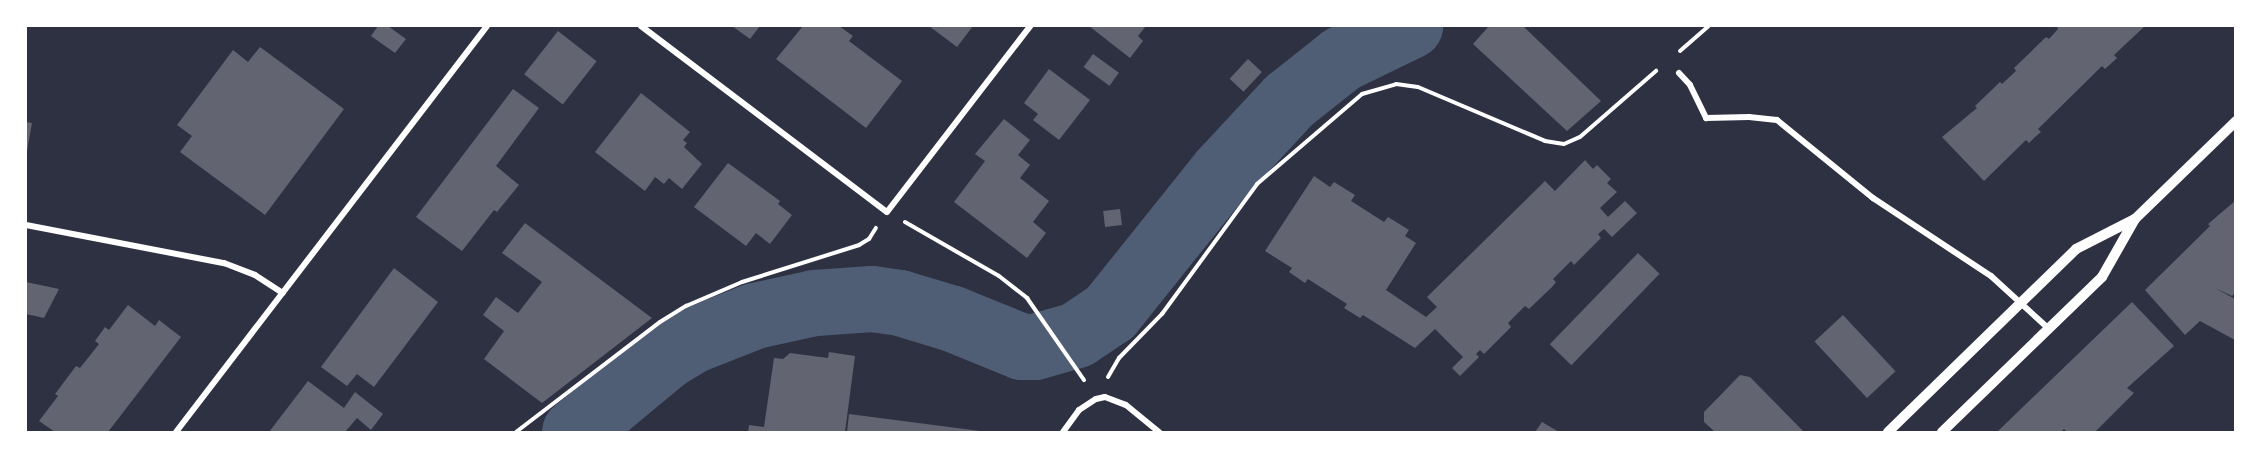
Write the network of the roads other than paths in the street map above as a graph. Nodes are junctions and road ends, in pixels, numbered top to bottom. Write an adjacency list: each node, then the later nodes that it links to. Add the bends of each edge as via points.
1 (487, 26): 8 (street)
2 (641, 26): 3 (street, via 887,212)
3 (1030, 26)
4 (1679, 73): 9 (street, via 1690,85 1706,118 1777,120 1873,198 1991,276)
5 (2235, 121): 6 (street)
6 (2135, 219): 9 (street, via 2076,249); 10 (street, via 2102,277)
7 (26, 225): 8 (street, via 224,263 255,275)
8 (283, 293): 11 (street)
9 (2020, 301): 10 (street); 14 (street)
10 (2049, 329): 15 (street)
11 (176, 432)
12 (1063, 432): 13 (street, via 1079,410 1096,399 1114,398)
13 (1159, 432)
14 (1888, 432)
15 (1942, 432)

